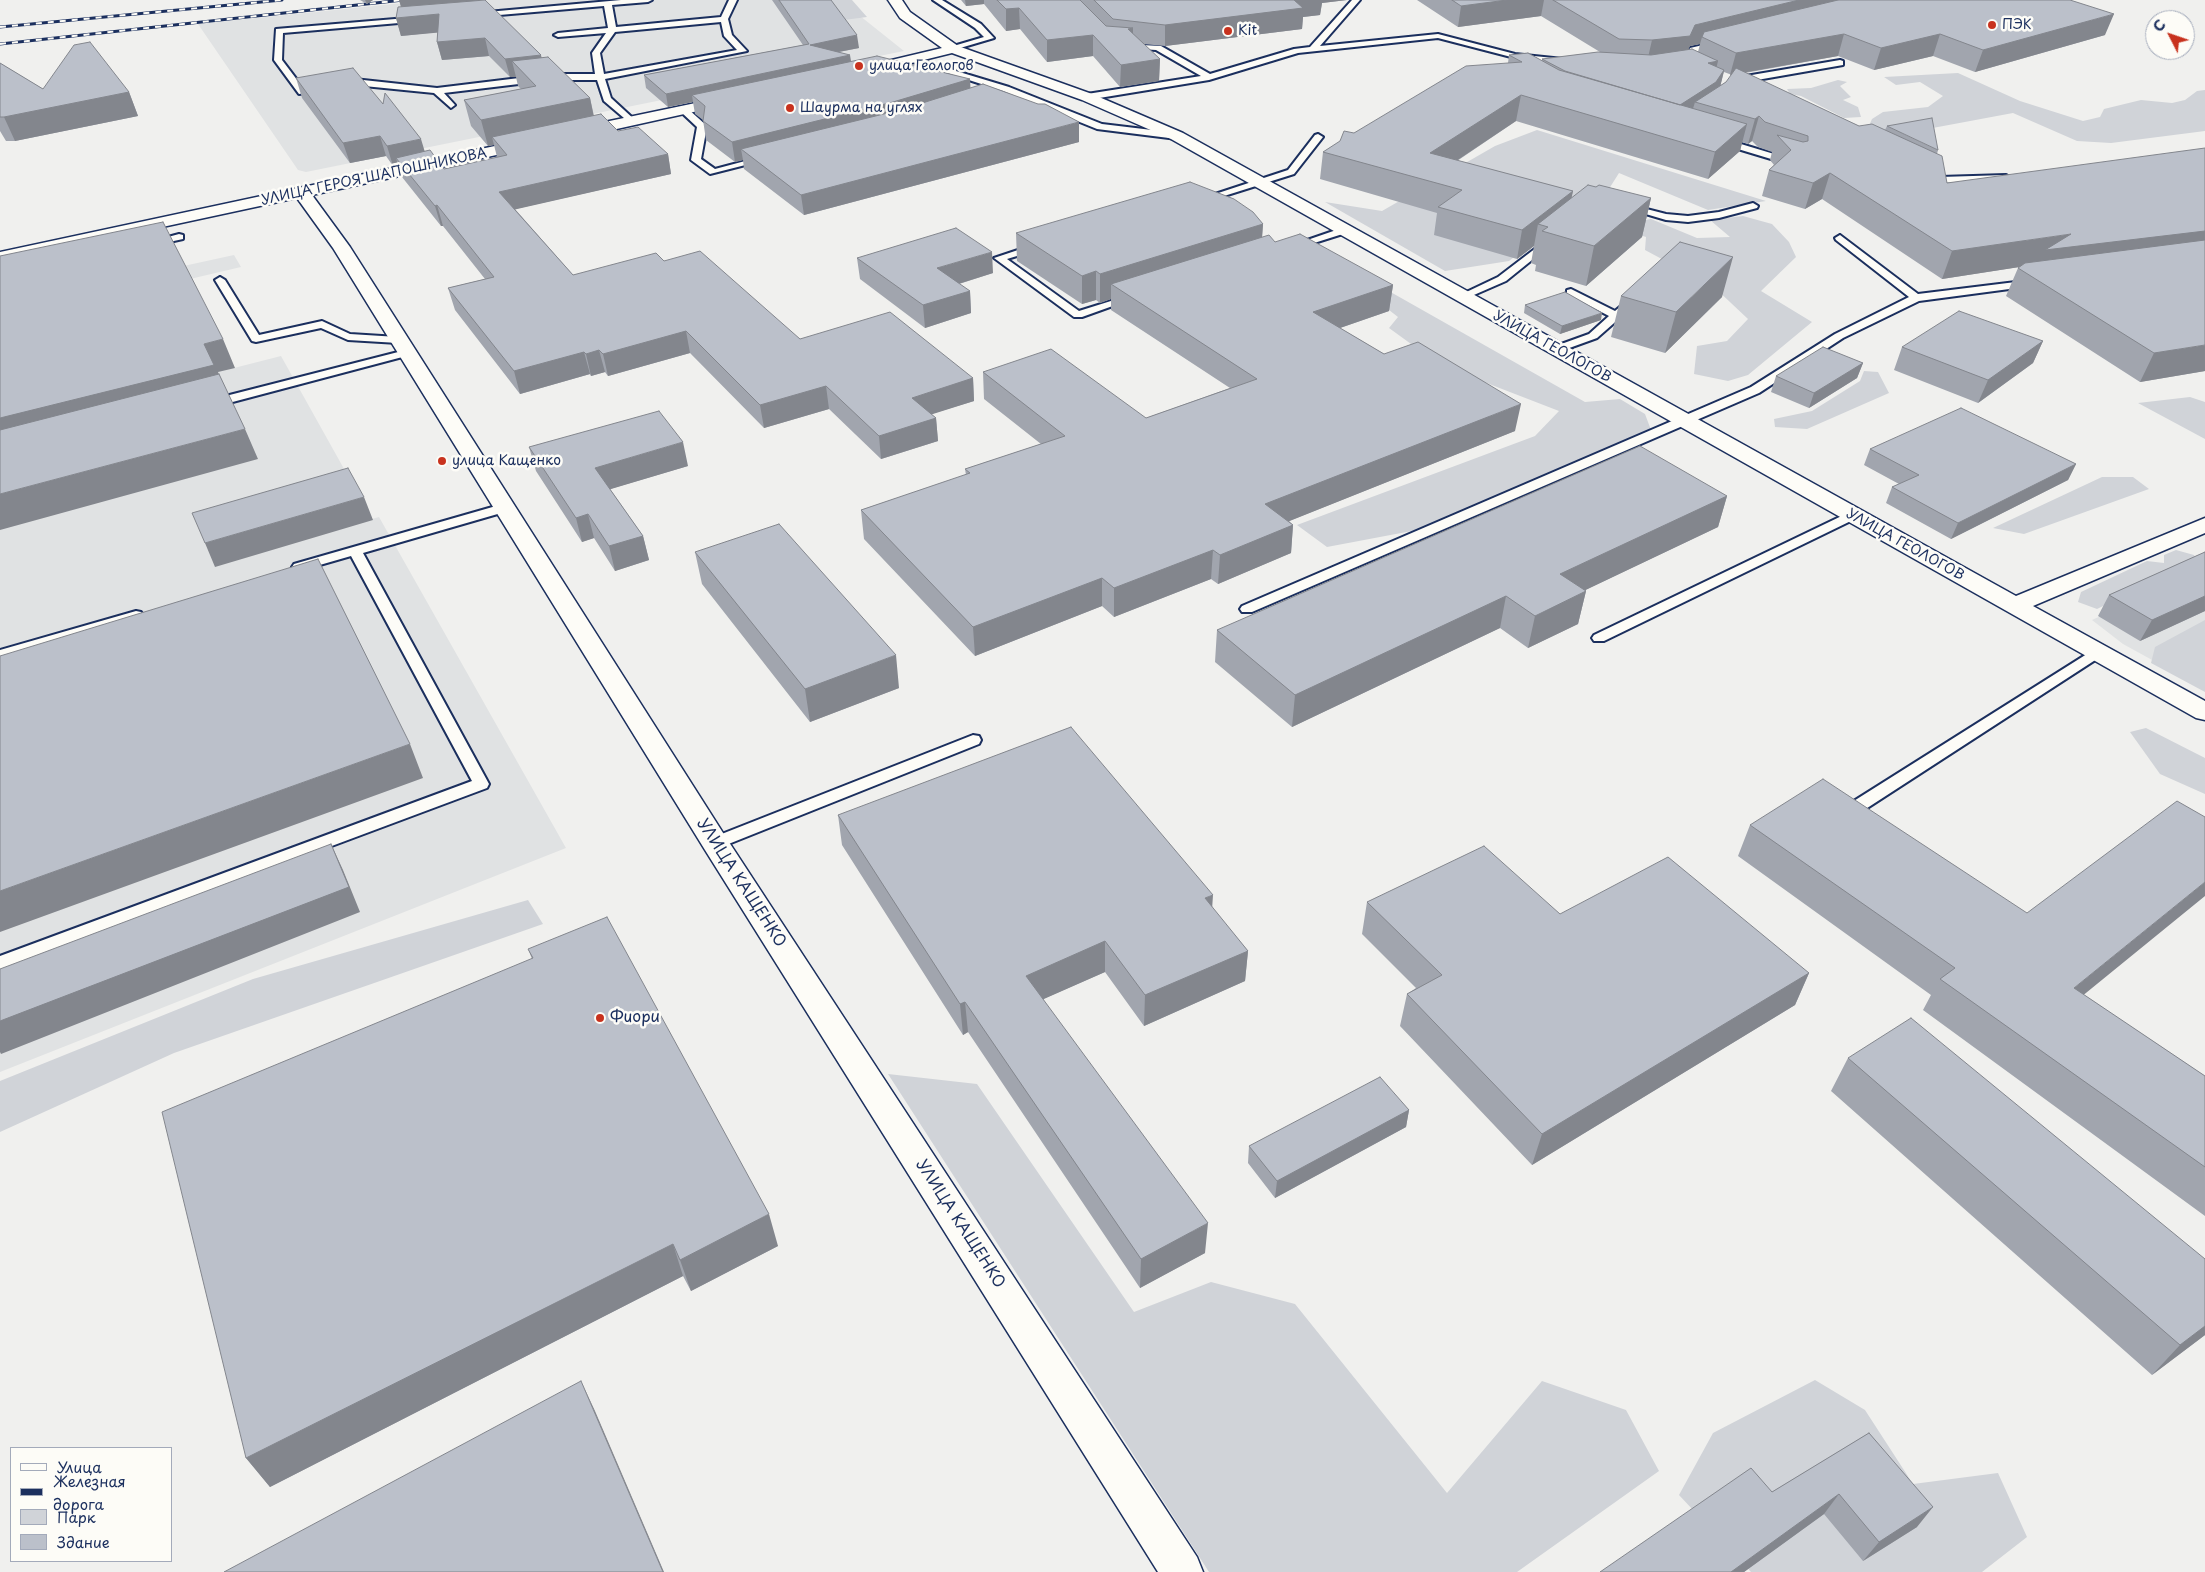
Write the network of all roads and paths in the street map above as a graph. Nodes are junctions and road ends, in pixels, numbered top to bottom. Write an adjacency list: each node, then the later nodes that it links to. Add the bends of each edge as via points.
1 (648, 0): 6 (lane)
2 (733, 0): 9 (lane)
3 (895, 0): 14 (street, УЛИЦА ГЕОЛОГОВ, via 904,15)
4 (937, 0): 14 (lane, via 978,26 990,38)
5 (1356, 0): 15 (lane)
6 (608, 4): 7 (lane); 10 (lane)
7 (468, 15)
8 (428, 18): 25 (lane, via 279,31 278,60 302,92 354,82)
9 (724, 19): 10 (lane); 21 (lane, via 728,36 743,51)
10 (612, 30): 11 (lane); 21 (lane, via 596,53)
11 (558, 35)
12 (1729, 40): 18 (lane, via 1693,50)
13 (1120, 45): 22 (lane, via 1158,48)
14 (952, 49): 16 (street); 28 (street, УЛИЦА ГЕОЛОГОВ)
15 (1312, 50): 17 (lane, via 1438,36 1514,56); 22 (lane, via 1297,51)
16 (916, 60): 20 (street); 23 (lane)
17 (1573, 63)
18 (1689, 63)
19 (1840, 63): 24 (lane, via 1726,82)
20 (852, 74)
21 (600, 77): 25 (lane, via 552,77); 31 (lane, via 606,99)
22 (1209, 77): 28 (lane)
23 (1006, 89): 26 (lane); 33 (lane, via 1100,127)
24 (1747, 90)
25 (437, 91): 29 (lane)
26 (989, 96)
27 (744, 97): 30 (street)
28 (1087, 97): 33 (street, УЛИЦА ГЕОЛОГОВ)
29 (451, 105)
30 (684, 110): 31 (street); 37 (lane, via 702,126 696,160 713,172)
31 (631, 121): 32 (street)
32 (564, 136)
33 (1177, 136): 41 (street, УЛИЦА ГЕОЛОГОВ)
34 (1318, 137): 41 (lane, via 1291,172)
35 (1714, 139): 38 (lane)
36 (546, 140): 42 (street, УЛИЦА ГЕРОЯ ШАПОШНИКОВА)
37 (778, 156)
38 (1796, 163)
39 (1922, 172): 40 (lane, via 1939,180)
40 (2011, 178)
41 (1261, 183): 43 (lane); 46 (street, УЛИЦА ГЕОЛОГОВ)
42 (302, 193): 53 (street, УЛИЦА ГЕРОЯ ШАПОШНИКОВА, via 111,238); 62 (street, УЛИЦА КАЩЕНКО, via 341,247)
43 (1187, 204)
44 (1619, 205): 45 (lane, via 1666,218 1688,219)
45 (1753, 206)
46 (1345, 230): 52 (lane); 59 (street, УЛИЦА ГЕОЛОГОВ)
47 (1555, 236): 59 (lane, via 1502,279)
48 (179, 237): 50 (lane)
49 (1840, 238): 60 (lane)
50 (144, 245)
51 (1046, 245): 58 (lane, via 999,258 1078,315)
52 (1280, 250)
53 (0, 257)
54 (220, 280): 62 (lane, via 256,339 322,324 348,337)
55 (2041, 282): 60 (lane)
56 (1643, 291): 61 (lane)
57 (1571, 292): 61 (lane)
58 (1142, 294)
59 (1463, 296): 63 (street, УЛИЦА ГЕОЛОГОВ)
60 (1916, 298): 65 (lane, via 1839,336 1767,384)
61 (1617, 316): 63 (lane, via 1593,336)
62 (402, 346): 64 (lane); 66 (street, УЛИЦА КАЩЕНКО)
63 (1557, 349): 65 (street, УЛИЦА ГЕОЛОГОВ)
64 (200, 407)
65 (1685, 421): 67 (street, УЛИЦА ГЕОЛОГОВ); 72 (lane)
66 (503, 508): 69 (lane); 80 (street, УЛИЦА КАЩЕНКО)
67 (1852, 515): 71 (street, УЛИЦА ГЕОЛОГОВ); 74 (lane)
68 (2205, 525): 71 (street)
69 (355, 551): 70 (lane); 81 (lane, via 480,784)
70 (290, 570)
71 (2014, 606): 75 (street, УЛИЦА ГЕОЛОГОВ)
72 (1248, 609)
73 (150, 611): 76 (lane)
74 (1599, 638)
75 (2098, 652): 77 (street, УЛИЦА ГЕОЛОГОВ); 79 (lane)
76 (0, 655)
77 (2205, 712)
78 (973, 740): 80 (lane)
79 (1855, 808)
80 (715, 843): 82 (street, УЛИЦА КАЩЕНКО)
81 (0, 963)
82 (1182, 1572)

